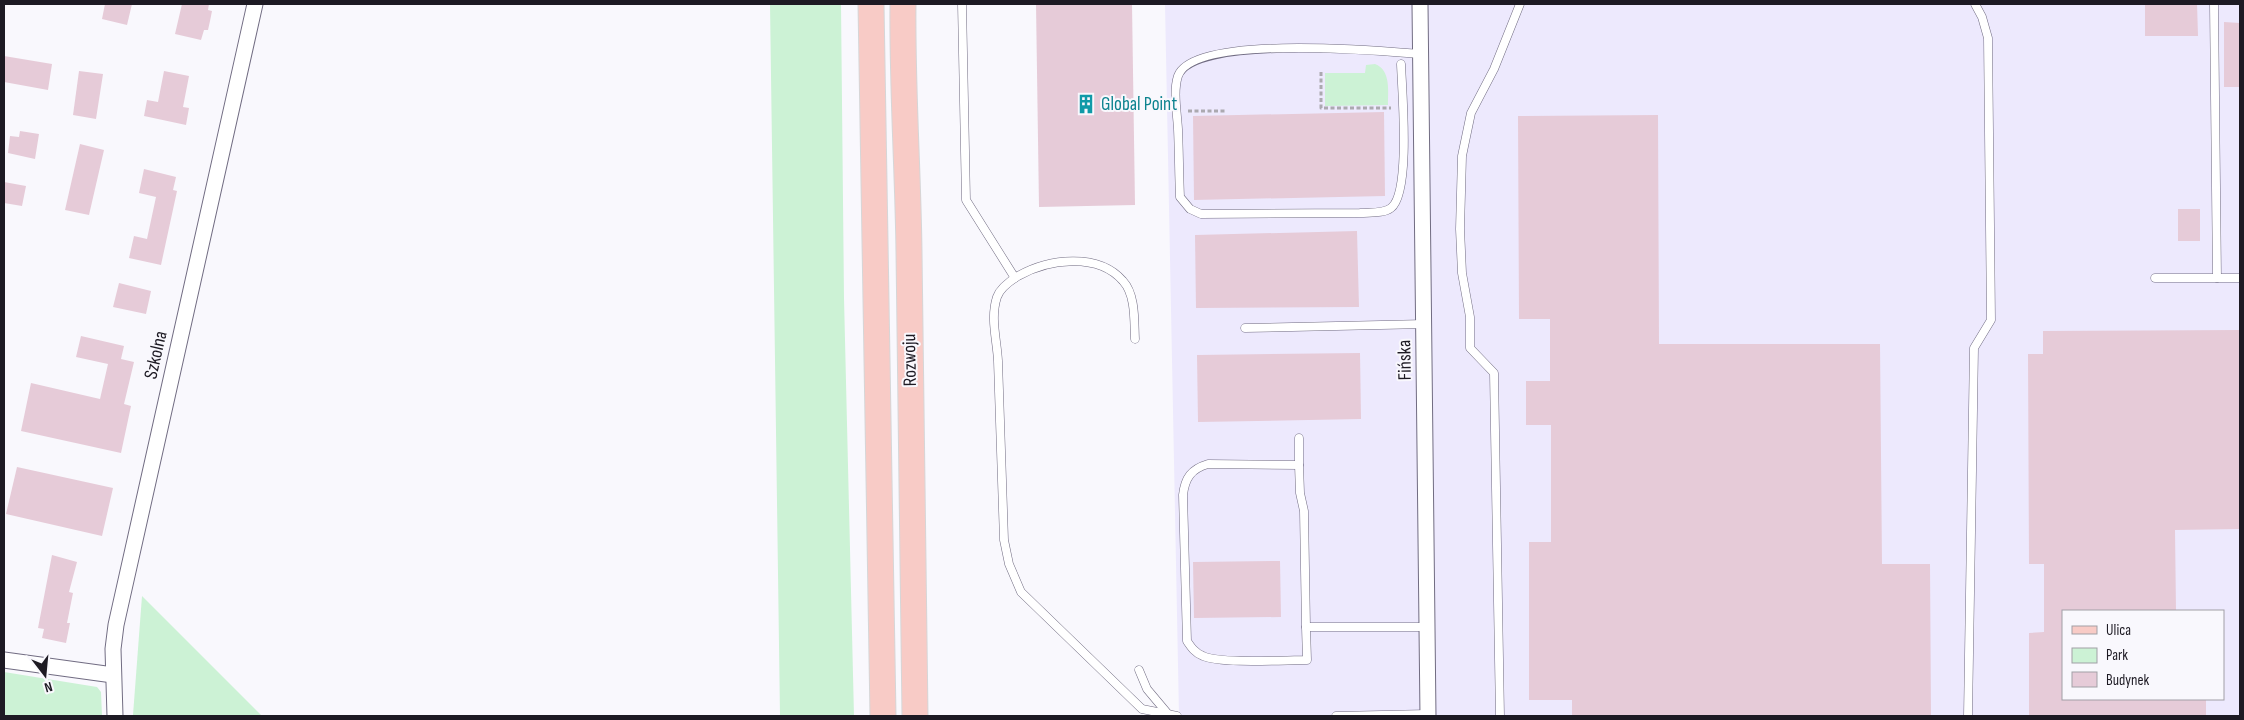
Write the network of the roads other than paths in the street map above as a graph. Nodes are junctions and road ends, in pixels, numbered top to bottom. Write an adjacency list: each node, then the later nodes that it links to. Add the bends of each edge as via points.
1 (255, 4): 24 (street, Szkolna, via 116,625)
2 (871, 4): 28 (main road, Rozwoju)
3 (903, 4): 29 (main road, Rozwoju)
4 (962, 4): 11 (lane, via 966,200)
5 (1420, 4): 9 (street, Fińska)
6 (1520, 4): 32 (lane, via 1494,69 1471,113 1462,156 1460,229 1462,273 1470,317 1470,348 1494,373)
7 (1975, 4): 33 (lane, via 1988,38 1990,320 1974,348)
8 (2214, 4): 13 (lane)
9 (1420, 54): 10 (lane, via 1259,47 1193,60 1178,76 1180,197 1190,209 1200,214 1379,212 1390,209 1399,199 1404,178); 15 (street, Fińska)
10 (1401, 64)
11 (1015, 278): 17 (lane, via 1054,262 1079,261 1110,269 1125,282 1133,304); 25 (lane, via 997,296 994,317 1004,540 1009,564 1021,592 1132,700 1142,709)
12 (2155, 278): 13 (lane)
13 (2217, 278): 14 (lane)
14 (2240, 278)
15 (1424, 324): 16 (lane); 21 (street, Fińska)
16 (1244, 328)
17 (1135, 340)
18 (1299, 438): 19 (lane)
19 (1299, 465): 20 (lane, via 1304,511); 20 (lane, via 1208,464 1198,467 1184,481 1187,641 1198,654 1213,659 1307,660)
20 (1306, 627): 21 (lane)
21 (1427, 627): 26 (street, Fińska)
22 (4, 660): 24 (street)
23 (1139, 670): 25 (lane, via 1147,689)
24 (113, 675): 27 (street, Szkolna)
25 (1168, 714): 30 (lane)
26 (1428, 715): 31 (lane)
27 (115, 716)
28 (883, 716)
29 (915, 716)
30 (1177, 716)
31 (1336, 716)
32 (1500, 716)
33 (1968, 716)

